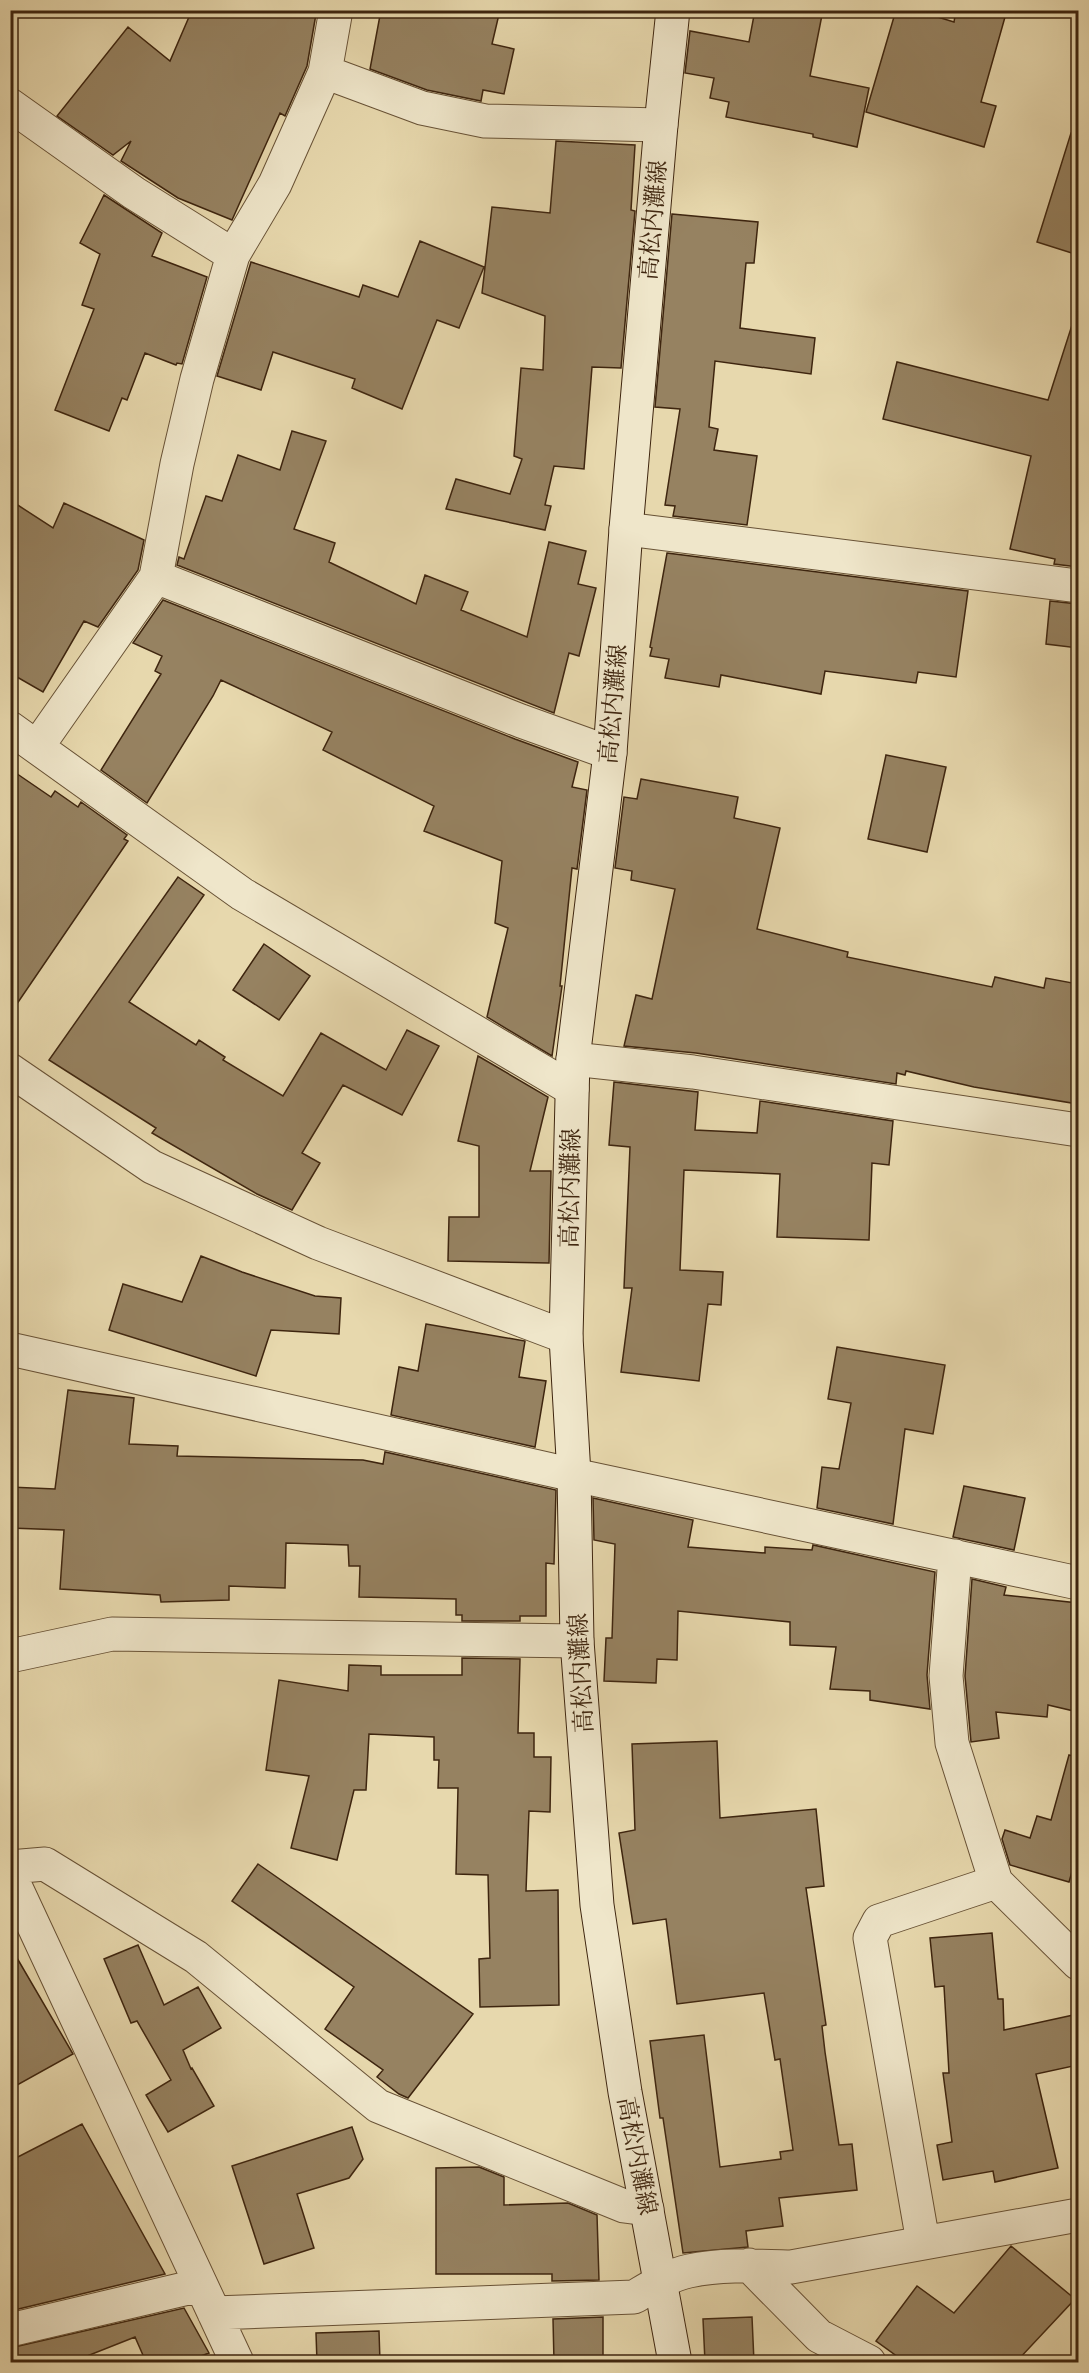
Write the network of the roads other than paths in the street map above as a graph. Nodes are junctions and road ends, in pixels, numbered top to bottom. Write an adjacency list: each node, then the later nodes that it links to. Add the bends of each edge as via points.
1 (336, 10): 3 (street)
2 (674, 10): 5 (street, 高松内灘線)
3 (325, 72): 5 (street, via 422,108 485,120); 6 (street, via 275,184)
4 (10, 105): 6 (street, via 134,193)
5 (661, 125): 7 (street, 高松内灘線)
6 (233, 255): 8 (street, via 196,379)
7 (626, 529): 9 (street); 12 (street, 高松内灘線)
8 (156, 577): 11 (street); 12 (street)
9 (1078, 586)
10 (10, 728): 11 (street)
11 (37, 747): 14 (street, via 242,894)
12 (609, 753): 14 (street, 高松内灘線)
13 (10, 1070): 16 (street, via 153,1167 318,1243)
14 (573, 1074): 15 (street, via 693,1072); 16 (street, 高松内灘線)
15 (1078, 1130)
16 (566, 1336): 18 (street, 高松内灘線)
17 (10, 1349): 18 (street)
18 (574, 1476): 19 (street); 21 (street, 高松内灘線)
19 (955, 1556): 20 (street); 25 (street, via 946,1676 952,1743)
20 (1078, 1583)
21 (577, 1641): 22 (street, via 112,1635); 27 (street, 高松内灘線, via 597,1905)
22 (10, 1656)
23 (10, 1867): 27 (street, via 45,1864 196,1957 378,2106 624,2206)
24 (10, 1875): 33 (street)
25 (996, 1882): 26 (street); 29 (street, via 879,1921 870,1938)
26 (1078, 1963)
27 (647, 2209): 32 (street, 高松内灘線)
28 (1078, 2215): 29 (street)
29 (923, 2242): 31 (street)
30 (749, 2265): 31 (street); 32 (street, via 688,2271); 35 (street)
31 (791, 2267): 35 (street)
32 (661, 2282): 33 (street, via 634,2297); 37 (street, 高松内灘線)
33 (208, 2299): 34 (street); 36 (street)
34 (10, 2330)
35 (819, 2336): 38 (street)
36 (237, 2362)
37 (675, 2362)
38 (869, 2362)

